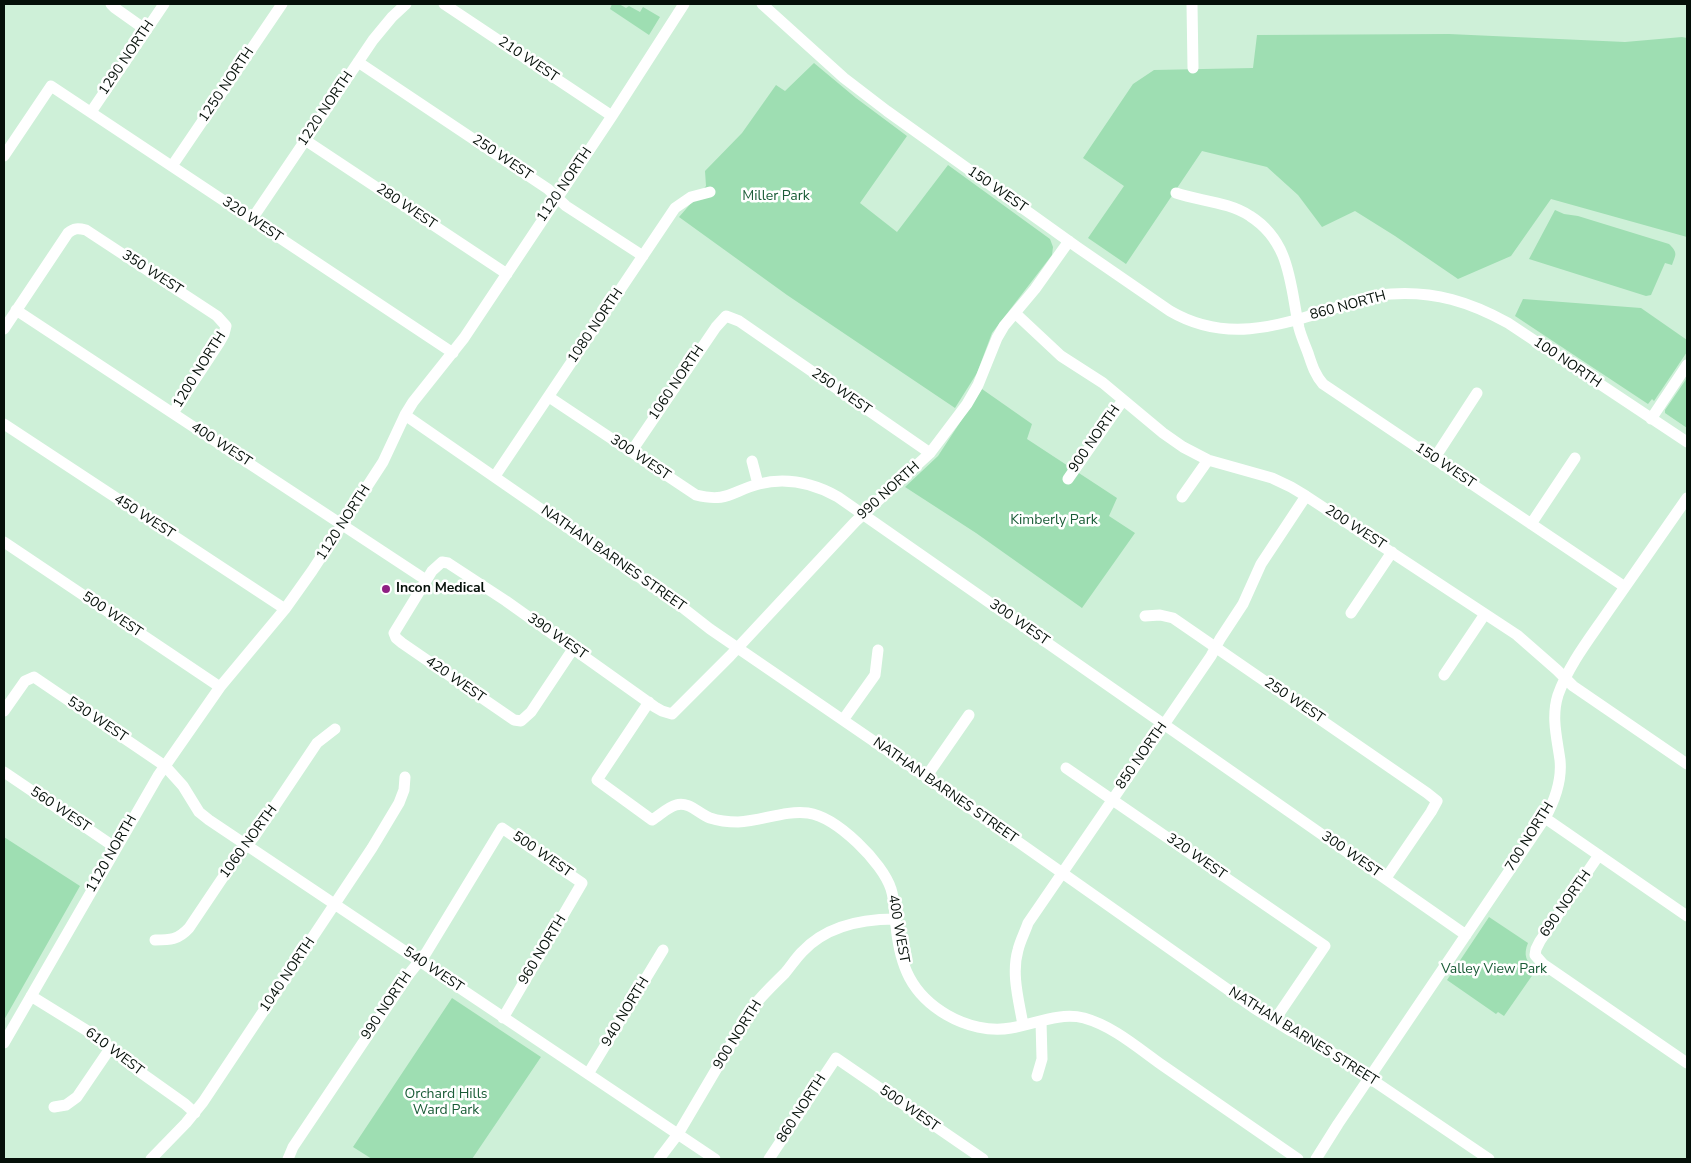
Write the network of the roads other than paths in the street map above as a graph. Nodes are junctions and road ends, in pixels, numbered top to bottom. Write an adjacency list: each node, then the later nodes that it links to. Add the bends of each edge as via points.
1 (111, 4): 9 (street)
2 (164, 4): 9 (street, 1290 NORTH)
3 (282, 4): 16 (street, 1250 NORTH)
4 (406, 4): 10 (street, 1220 NORTH, via 382,27)
5 (444, 4): 13 (street, 210 WEST)
6 (684, 4): 13 (street, 1120 NORTH)
7 (762, 4): 21 (street, 150 WEST, via 867,96)
8 (1192, 4): 11 (street)
9 (146, 30): 12 (street, 1290 NORTH)
10 (358, 62): 14 (street, 1220 NORTH); 19 (street, 250 WEST)
11 (1193, 68)
12 (91, 112): 15 (street, 320 WEST, via 52,86); 16 (street, 320 WEST)
13 (612, 116): 19 (street, 1120 NORTH)
14 (305, 140): 20 (street, 1220 NORTH); 23 (street, 280 WEST)
15 (4, 156)
16 (172, 166): 20 (street, 320 WEST)
17 (710, 192): 22 (street, 1080 NORTH, via 691,197 676,208)
18 (1176, 193): 28 (street, 150 WEST, via 1242,212 1266,229 1284,258)
19 (557, 198): 22 (street, 250 WEST); 23 (street, 1120 NORTH)
20 (252, 219): 32 (street, 320 WEST)
21 (1069, 241): 26 (street, 990 NORTH); 30 (street, 150 WEST, via 1184,319 1224,330)
22 (643, 256): 35 (street, 1080 NORTH)
23 (507, 274): 32 (street, 1120 NORTH)
24 (1442, 296): 28 (street, 860 NORTH, via 1410,293 1366,298); 39 (street, 100 NORTH, via 1471,304 1501,319)
25 (16, 310): 29 (street, 350 WEST, via 63,239 73,229 80,228 217,316); 31 (street); 37 (street, 400 WEST)
26 (1015, 313): 36 (street, 200 WEST, via 1060,356); 43 (street, 990 NORTH, via 996,338 974,392)
27 (726, 316): 42 (street, 1060 NORTH); 43 (street, 250 WEST, via 739,321)
28 (1298, 320): 30 (street, 860 NORTH); 44 (street, 150 WEST, via 1313,369 1323,384)
29 (226, 326): 37 (street, 1200 NORTH, via 219,343)
30 (1255, 328)
31 (4, 329)
32 (453, 353): 38 (street, 1120 NORTH, via 424,386)
33 (1687, 365): 39 (street)
34 (1477, 393): 44 (street)
35 (549, 397): 42 (street, 300 WEST); 48 (street, 1080 NORTH)
36 (1123, 400): 46 (street, 200 WEST, via 1175,442); 49 (street, 900 NORTH)
37 (173, 414): 56 (street, 400 WEST)
38 (405, 416): 48 (street, NATHAN BARNES STREET); 56 (street, 1120 NORTH, via 383,462)
39 (1651, 419): 41 (street, 100 NORTH)
40 (4, 424): 61 (street, 450 WEST)
41 (1687, 442)
42 (631, 452): 50 (street, 300 WEST, via 696,495 719,498)
43 (930, 453): 54 (street, 990 NORTH)
44 (1434, 458): 55 (street, 150 WEST)
45 (1575, 458): 55 (street)
46 (1208, 460): 51 (street, 200 WEST, via 1272,478); 52 (street)
47 (752, 461): 50 (street)
48 (495, 476): 66 (street, NATHAN BARNES STREET)
49 (1068, 479)
50 (758, 484): 54 (street, 300 WEST, via 784,481 815,486)
51 (1306, 496): 58 (street, 200 WEST); 67 (street, 850 NORTH, via 1261,564 1243,604)
52 (1182, 497)
53 (1687, 498): 60 (street, 700 NORTH)
54 (863, 514): 66 (street, 990 NORTH); 77 (street, 300 WEST)
55 (1531, 524): 60 (street, 150 WEST)
56 (343, 525): 59 (street, 400 WEST); 61 (street, 1120 NORTH)
57 (4, 542): 71 (street, 500 WEST)
58 (1392, 552): 62 (street); 63 (street, 200 WEST)
59 (426, 580): 65 (street, 390 WEST, via 442,562 453,566); 65 (street, 420 WEST, via 394,633 396,638 508,718 521,720 531,712)
60 (1625, 587): 70 (street, 700 NORTH)
61 (285, 609): 71 (street, 1120 NORTH)
62 (1352, 613)
63 (1485, 614): 69 (street); 70 (street, 200 WEST, via 1525,641)
64 (1145, 616): 67 (street, 250 WEST, via 1173,618)
65 (573, 648): 72 (street, 390 WEST)
66 (737, 648): 74 (street, 990 NORTH); 76 (street, NATHAN BARNES STREET)
67 (1216, 648): 77 (street, 850 NORTH); 92 (street, 250 WEST, via 1437,801)
68 (878, 650): 76 (street, via 875,675)
69 (1444, 675)
70 (1565, 678): 79 (street, 200 WEST); 86 (street, 700 NORTH, via 1555,721 1559,782)
71 (220, 687): 80 (street, 1120 NORTH)
72 (649, 702): 74 (street, 390 WEST); 96 (street, 400 WEST, via 597,780 652,820 680,804 727,822 796,813 823,818 850,835 884,875 893,895)
73 (4, 711): 80 (street, 530 WEST, via 25,681 34,677)
74 (672, 714)
75 (969, 715): 84 (street)
76 (843, 720): 84 (street, NATHAN BARNES STREET)
77 (1164, 725): 85 (street, 850 NORTH); 92 (street, 300 WEST)
78 (335, 730): 88 (street, 1060 NORTH, via 317,743)
79 (1687, 764)
80 (165, 766): 88 (street, 540 WEST, via 183,786 199,812); 89 (street, 1120 NORTH)
81 (1066, 768): 85 (street, 320 WEST)
82 (4, 772): 89 (street, 560 WEST)
83 (404, 777): 94 (street, 1040 NORTH, via 399,803)
84 (926, 777): 91 (street, NATHAN BARNES STREET)
85 (1112, 799): 91 (street, 850 NORTH); 104 (street, 320 WEST, via 1325,946)
86 (1545, 818): 90 (street); 97 (street, 700 NORTH)
87 (502, 828): 93 (street, 500 WEST); 100 (street, 990 NORTH)
88 (246, 846): 94 (street, 540 WEST); 98 (street, 1060 NORTH, via 182,936 174,940)
89 (116, 848): 101 (street, 1120 NORTH)
90 (1599, 855): 95 (street); 109 (street, 690 NORTH, via 1540,941 1535,955 1543,964)
91 (1061, 873): 104 (street, NATHAN BARNES STREET); 105 (street, 850 NORTH, via 1028,923 1018,950 1015,974)
92 (1386, 878): 97 (street, 300 WEST)
93 (582, 883): 102 (street, 960 NORTH)
94 (335, 905): 100 (street, 540 WEST); 114 (street, 1040 NORTH)
95 (1687, 916)
96 (895, 919): 105 (street, 400 WEST, via 904,967 913,984 929,1002 953,1018 978,1027 1002,1030); 115 (street, 900 NORTH, via 870,920 837,928 801,952 754,1007)
97 (1466, 935): 112 (street, 700 NORTH)
98 (155, 940)
99 (663, 950): 110 (street, 940 NORTH)
100 (419, 961): 102 (street, 540 WEST); 117 (street, 990 NORTH)
101 (31, 996): 106 (street, 1120 NORTH); 107 (street, 610 WEST)
102 (503, 1018): 110 (street, 540 WEST)
103 (1041, 1021): 105 (street, 400 WEST); 111 (street, via 1042,1059); 122 (street, 400 WEST, via 1075,1016 1102,1025)
104 (1274, 1021): 112 (street, NATHAN BARNES STREET)
105 (1023, 1025)
106 (4, 1043)
107 (111, 1048): 113 (street, via 77,1097); 114 (street, 610 WEST)
108 (836, 1058): 120 (street, 860 NORTH); 121 (street, 500 WEST)
109 (1687, 1063)
110 (588, 1074): 115 (street, 540 WEST)
111 (1037, 1076)
112 (1369, 1077): 123 (street, 700 NORTH); 124 (street, NATHAN BARNES STREET)
113 (54, 1108)
114 (195, 1113): 116 (street, 1040 NORTH)
115 (678, 1134): 118 (street, 900 NORTH); 119 (street, 540 WEST)
116 (151, 1159)
117 (288, 1159)
118 (659, 1159)
119 (715, 1159)
120 (769, 1159)
121 (983, 1159)
122 (1298, 1159)
123 (1316, 1159)
124 (1489, 1159)

